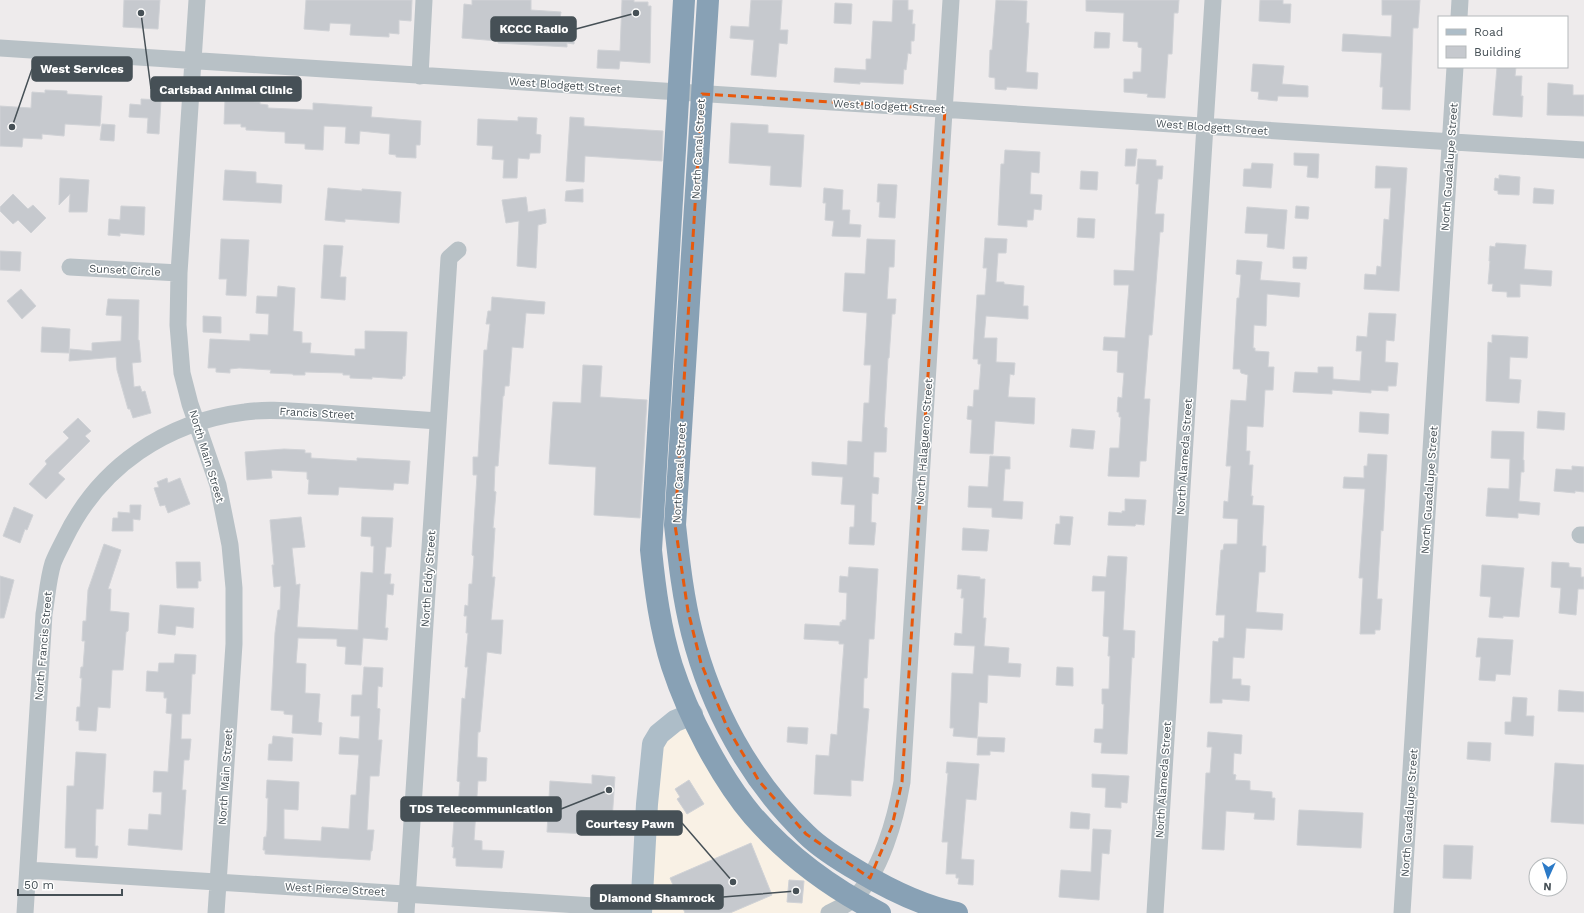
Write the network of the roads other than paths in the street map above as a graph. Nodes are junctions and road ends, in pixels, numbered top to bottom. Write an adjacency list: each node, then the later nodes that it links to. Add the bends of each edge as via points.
1 (197, 0): 10 (street, North Main Street)
2 (424, 0): 12 (street)
3 (684, 0): 13 (highway, North Canal Street)
4 (708, 0): 14 (highway, North Canal Street)
5 (951, 0): 15 (street, North Halagueno Street)
6 (1213, 0): 16 (street, North Alameda Street)
7 (1460, 0): 8 (street)
8 (1459, 16)
9 (0, 48): 10 (street, West Blodgett Street)
10 (193, 61): 12 (street, West Blodgett Street); 21 (street, North Main Street)
11 (1455, 68): 17 (street, North Guadalupe Street)
12 (420, 76): 13 (street, West Blodgett Street)
13 (678, 92): 14 (street, West Blodgett Street); 25 (highway, North Canal Street, via 651,550 663,632 672,666)
14 (702, 94): 15 (street, West Blodgett Street); 24 (highway, North Canal Street, via 675,525 685,597)
15 (945, 109): 16 (street, West Blodgett Street); 27 (street, North Halagueno Street, via 902,782 892,826 879,863)
16 (1205, 126): 17 (street, West Blodgett Street); 38 (street, North Alameda Street)
17 (1451, 142): 18 (street, West Blodgett Street); 39 (street, North Guadalupe Street)
18 (1584, 150)
19 (458, 250): 22 (street, North Eddy Street, via 449,258)
20 (70, 267): 21 (street, Sunset Circle)
21 (179, 273): 23 (street, North Main Street, via 180,357)
22 (438, 421): 23 (street, Francis Street, via 246,411); 29 (street, North Eddy Street)
23 (196, 422): 26 (street, North Francis Street, via 147,445 112,473 72,522 53,563 44,614); 28 (street, North Main Street, via 218,485 230,545 234,588 234,644)
24 (701, 663): 25 (highway, via 700,697); 27 (highway, North Canal Street, via 727,727 759,781 806,834)
25 (692, 714): 30 (highway, North Canal Street, via 721,770 753,816 795,856); 31 (main road, via 675,721 659,734 653,744)
26 (28, 870): 28 (street, West Pierce Street); 32 (street, North Francis Street)
27 (870, 878): 30 (street); 37 (highway, via 916,900)
28 (218, 882): 29 (street, West Pierce Street); 33 (street, North Main Street)
29 (408, 893): 31 (street, West Pierce Street); 34 (street, North Eddy Street)
30 (853, 899): 35 (street); 36 (highway)
31 (641, 911)
32 (25, 913)
33 (216, 913)
34 (406, 913)
35 (829, 913)
36 (880, 913)
37 (957, 913)
38 (1155, 913)
39 (1402, 913)

